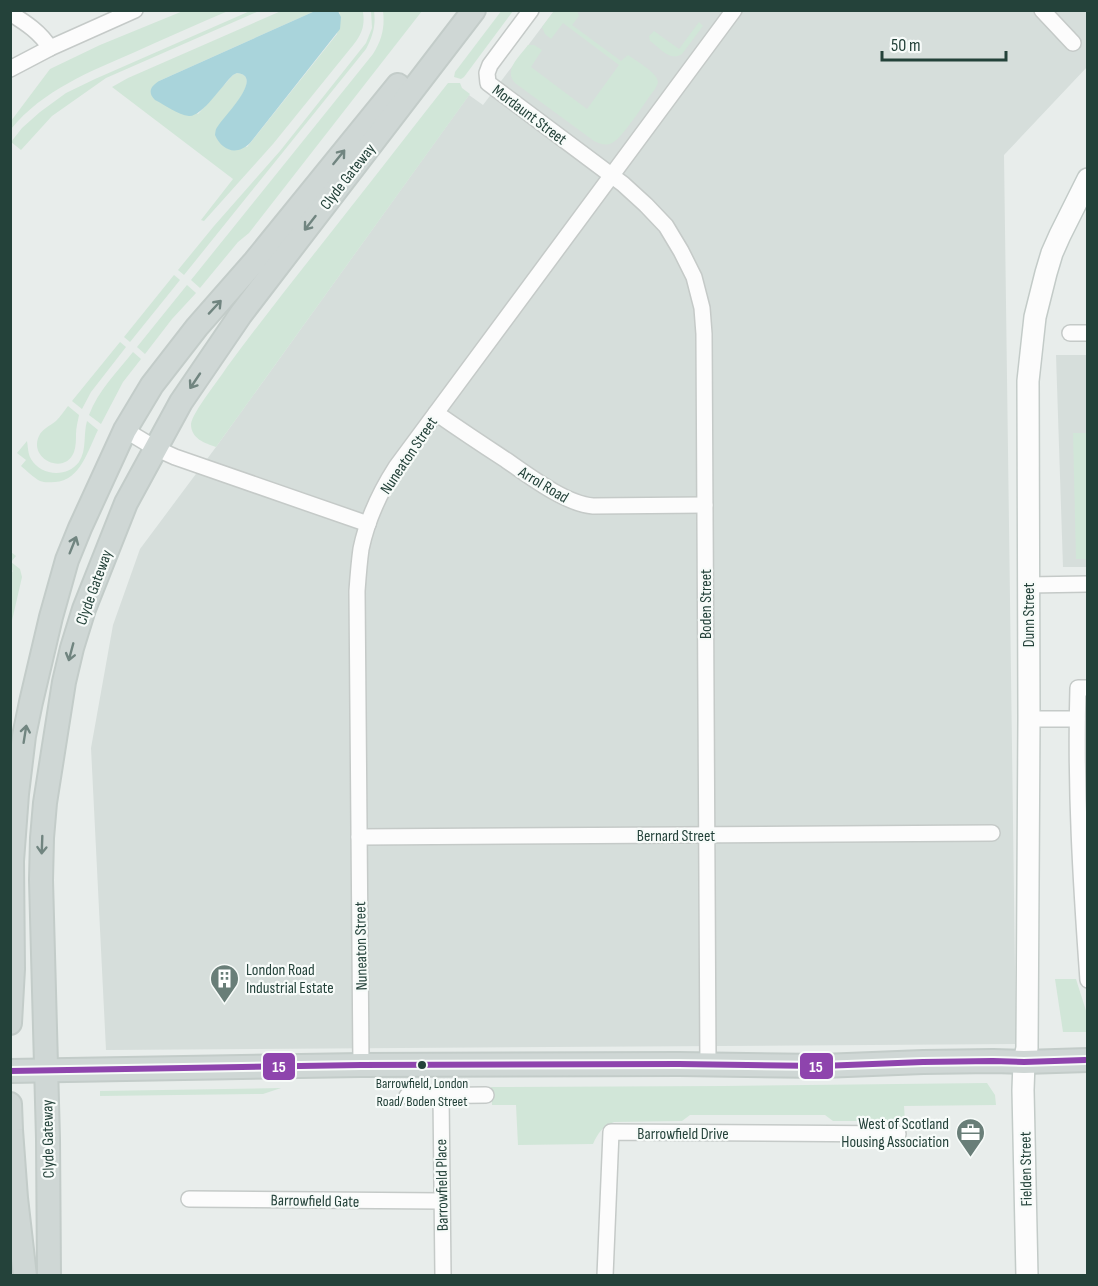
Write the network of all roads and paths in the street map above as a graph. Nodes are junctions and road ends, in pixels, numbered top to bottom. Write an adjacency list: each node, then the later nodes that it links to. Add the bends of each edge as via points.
1 (135, 10): 9 (street)
2 (455, 10): 16 (main road, Clyde Gateway, one-way to 2, via 145,395 197,327 255,261)
3 (474, 10): 17 (main road, Clyde Gateway, one-way to 17, via 241,314)
4 (531, 10): 11 (street, Mordaunt Street, via 490,65 488,82)
5 (734, 10): 11 (street, Nuneaton Street)
6 (1042, 10): 8 (street)
7 (10, 13): 9 (street, via 38,32)
8 (1074, 43)
9 (50, 48): 10 (street)
10 (10, 69)
11 (612, 176): 15 (street, Nuneaton Street); 18 (street, Boden Street, via 666,226 688,263 699,293 704,322)
12 (1088, 179): 21 (main road, Dunn Street, via 1052,253 1031,338)
13 (1070, 333): 14 (street)
14 (1088, 333)
15 (436, 413): 18 (street, Arrol Road, via 533,479 582,505); 19 (street, Nuneaton Street, via 392,473)
16 (125, 430): 17 (street); 30 (main road, Clyde Gateway, one-way to 16, via 14,823 31,702 67,560)
17 (155, 448): 19 (street); 36 (main road, Clyde Gateway, one-way to 36, via 97,572 64,682 42,837)
18 (705, 505): 26 (street, Boden Street)
19 (368, 524): 27 (street, Nuneaton Street, via 357,591)
20 (1088, 584): 21 (street)
21 (1028, 585): 23 (main road, Dunn Street)
22 (1083, 688): 24 (street)
23 (1029, 719): 24 (street); 32 (main road, Dunn Street)
24 (1077, 719): 28 (street)
25 (992, 833): 26 (street, Bernard Street)
26 (706, 835): 27 (street, Bernard Street); 34 (street, Boden Street)
27 (359, 837): 33 (street, Nuneaton Street)
28 (1084, 887): 29 (street)
29 (1088, 980)
30 (10, 1023)
31 (1088, 1060): 32 (main road)
32 (1024, 1062): 34 (main road); 48 (main road, Fielden Street)
33 (361, 1065): 34 (main road); 36 (main road)
34 (708, 1065)
35 (10, 1071): 36 (main road)
36 (45, 1071): 45 (main road, Clyde Gateway)
37 (441, 1095): 38 (street); 39 (street); 43 (street, Barrowfield Place)
38 (486, 1095)
39 (407, 1096)
40 (10, 1104): 44 (main road, Clyde Gateway)
41 (898, 1134): 47 (street, Barrowfield Drive, via 611,1132)
42 (189, 1199): 43 (street, Barrowfield Gate)
43 (441, 1201): 46 (street, Barrowfield Place)
44 (25, 1275)
45 (49, 1275)
46 (443, 1275)
47 (606, 1275)
48 (1027, 1275)

